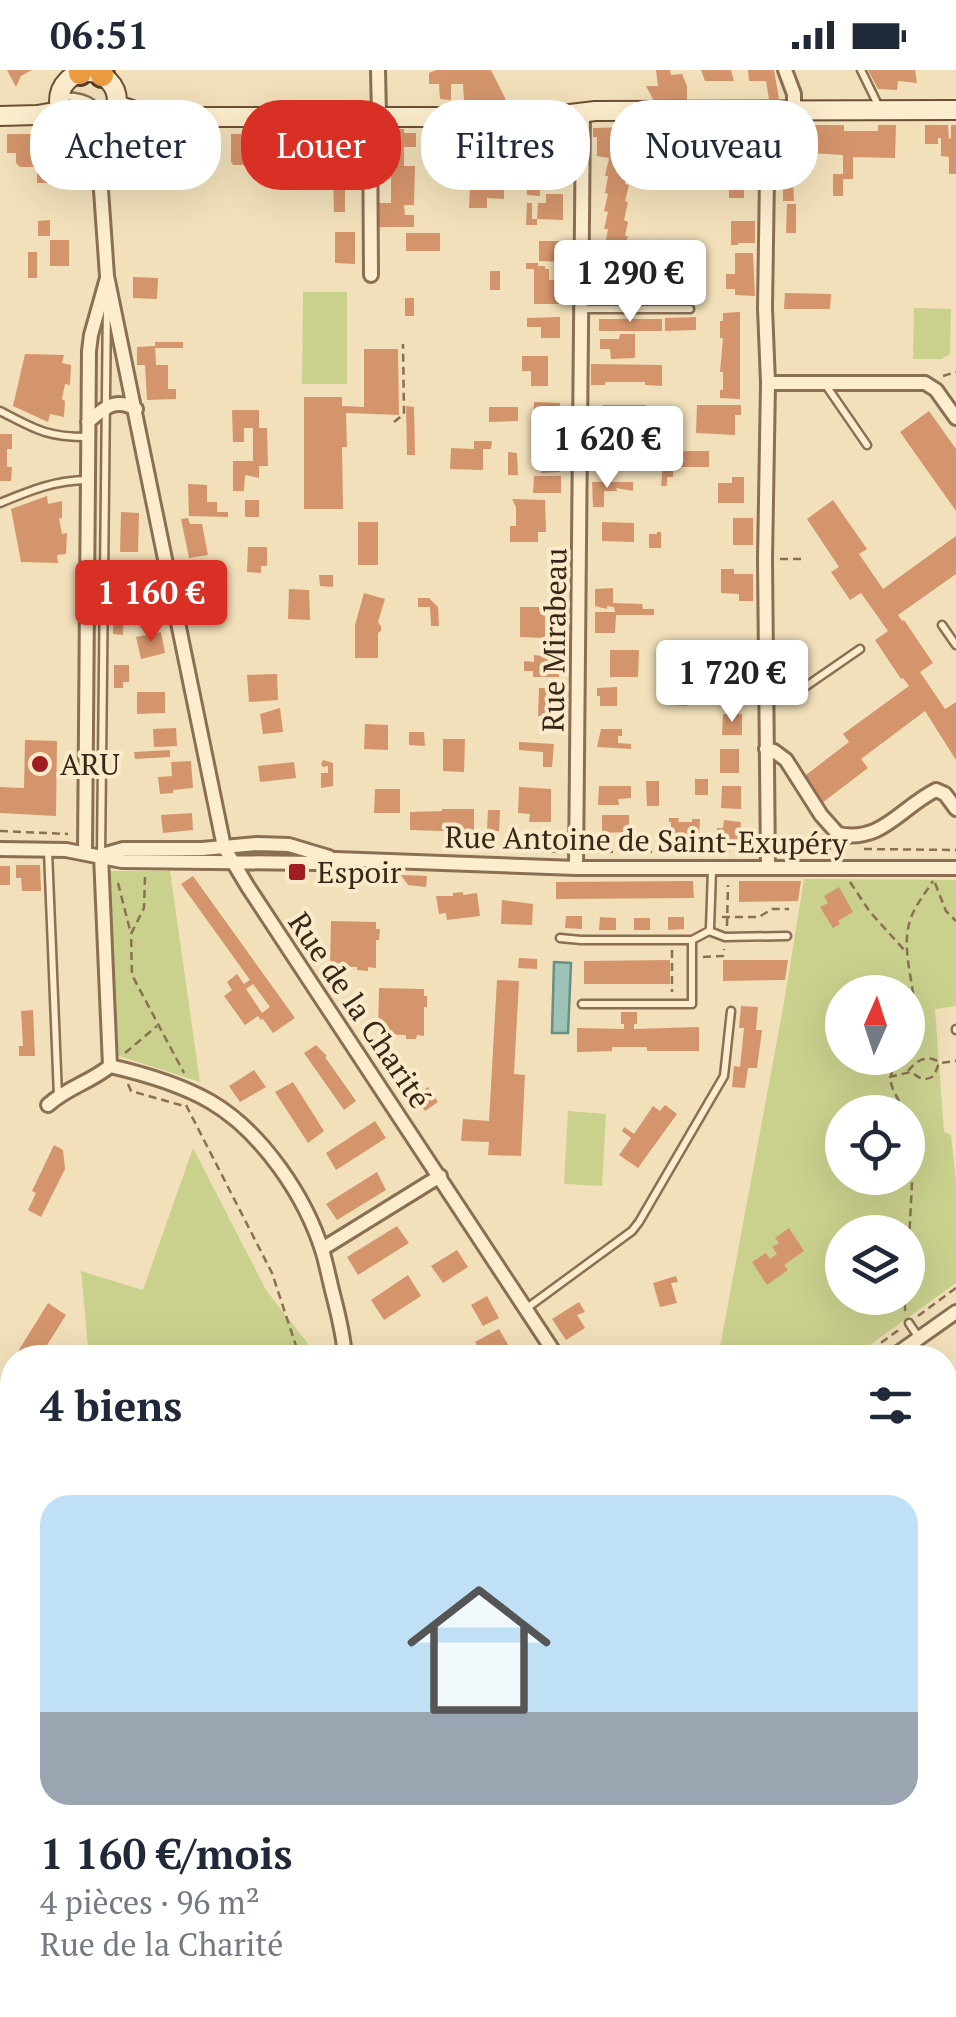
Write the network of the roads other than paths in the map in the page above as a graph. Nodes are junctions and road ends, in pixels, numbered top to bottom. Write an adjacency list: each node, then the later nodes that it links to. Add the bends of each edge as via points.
1 (378, 70): 7 (street)
2 (785, 70): 8 (street)
3 (860, 70): 9 (lane)
4 (91, 72): 5 (street, via 66,81); 6 (street, via 114,88)
5 (60, 100)
6 (116, 100)
7 (375, 100)
8 (794, 100)
9 (880, 110): 10 (street); 11 (street)
10 (956, 110)
11 (818, 111)
12 (30, 115): 13 (street)
13 (0, 116)
14 (100, 190): 19 (street, Rue de la Charité)
15 (373, 190): 18 (street)
16 (583, 190): 20 (street, Rue Mirabeau)
17 (767, 190): 22 (street)
18 (371, 275)
19 (107, 276): 24 (lane); 25 (street, Rue de la Charité); 28 (street, via 91,335)
20 (582, 309): 21 (lane); 46 (street, Rue Mirabeau)
21 (690, 309)
22 (768, 383): 23 (street); 36 (street)
23 (824, 383): 27 (street, via 924,383); 30 (lane)
24 (105, 407): 25 (street, via 120,402); 28 (street); 43 (lane)
25 (136, 409): 39 (street, Rue de la Charité)
26 (0, 410): 29 (lane, via 44,433)
27 (956, 418)
28 (88, 422): 29 (street)
29 (88, 437): 31 (street)
30 (867, 445)
31 (87, 480): 32 (lane, via 65,480); 42 (street)
32 (0, 503)
33 (942, 625): 34 (lane)
34 (956, 645)
35 (860, 649): 36 (lane, via 790,698)
36 (766, 700): 37 (street)
37 (766, 750): 38 (street, via 786,760 838,834 864,836 936,790); 48 (street)
38 (956, 808)
39 (224, 848): 43 (street, Rue Antoine de Saint-Exupéry); 44 (street, Rue de la Charité); 45 (street, Rue Antoine de Saint-Exupéry, via 289,845)
40 (0, 849): 41 (street, Rue Antoine de Saint-Exupéry)
41 (48, 850): 42 (street, Rue Antoine de Saint-Exupéry); 50 (lane)
42 (85, 852): 43 (street, Rue Antoine de Saint-Exupéry)
43 (101, 855): 44 (street, Rue Antoine de Saint-Exupéry, via 122,861); 58 (street)
44 (232, 860): 45 (street, Rue Antoine de Saint-Exupéry); 60 (street, Rue de la Charité)
45 (336, 860): 46 (street, Rue Antoine de Saint-Exupéry)
46 (576, 868): 47 (street, Rue Antoine de Saint-Exupéry)
47 (712, 868): 48 (street, Rue Antoine de Saint-Exupéry); 52 (lane)
48 (768, 868): 49 (street, Rue Antoine de Saint-Exupéry)
49 (956, 868)
50 (50, 906): 51 (lane); 59 (lane)
51 (62, 906)
52 (709, 931): 53 (lane); 55 (lane)
53 (787, 936)
54 (560, 938): 55 (lane)
55 (692, 940): 56 (lane, via 692,1004)
56 (582, 1004)
57 (731, 1011): 62 (lane, via 724,1076 632,1231)
58 (110, 1066): 59 (street); 61 (street, via 211,1102 254,1136 283,1172)
59 (53, 1100)
60 (440, 1176): 61 (street); 62 (street, Rue de la Charité)
61 (322, 1250): 66 (street)
62 (526, 1308): 67 (street, Rue de la Charité)
63 (956, 1312): 65 (street)
64 (909, 1322): 65 (lane)
65 (919, 1338): 68 (street)
66 (345, 1345)
67 (550, 1345)
68 (909, 1345)

